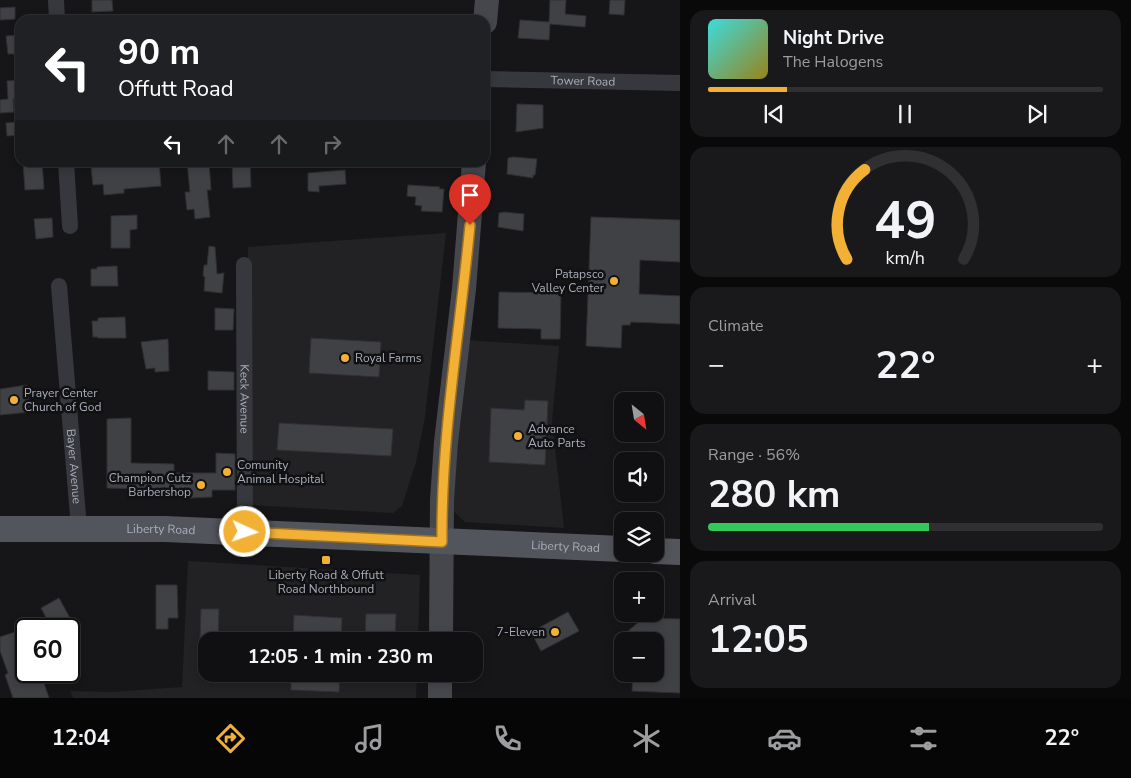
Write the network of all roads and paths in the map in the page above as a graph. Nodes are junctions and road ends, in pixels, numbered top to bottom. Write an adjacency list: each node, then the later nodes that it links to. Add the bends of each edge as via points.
1 (56, 0): 3 (street)
2 (486, 0): 4 (street)
3 (57, 15)
4 (485, 15)
5 (490, 79): 6 (street, Tower Road)
6 (680, 83)
7 (66, 167): 9 (street)
8 (474, 167): 15 (street, via 446,442)
9 (70, 226)
10 (244, 265): 14 (street, Keck Avenue)
11 (58, 286): 12 (street, Bayer Avenue)
12 (79, 528): 13 (main road, Liberty Road); 14 (main road, Liberty Road)
13 (0, 529)
14 (245, 532): 15 (main road, Liberty Road)
15 (442, 542): 16 (main road, Liberty Road); 19 (street)
16 (614, 550)
17 (664, 551): 18 (main road)
18 (680, 552)
19 (441, 632)
20 (440, 682): 21 (street)
21 (440, 698)

